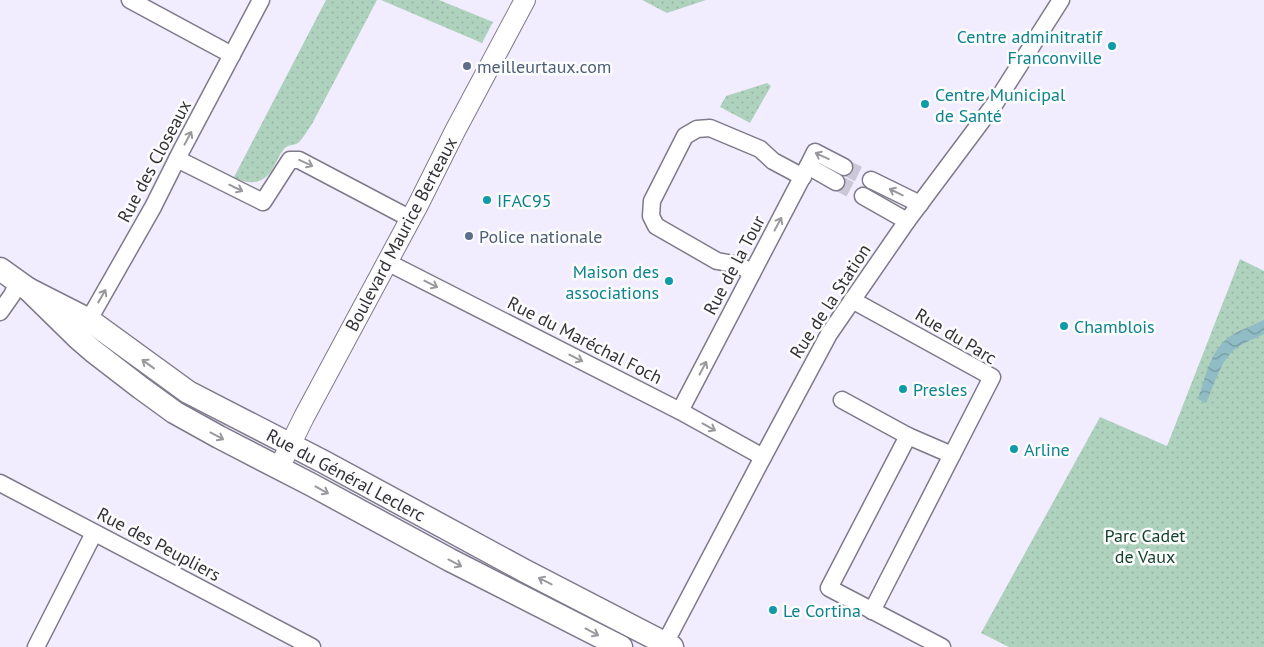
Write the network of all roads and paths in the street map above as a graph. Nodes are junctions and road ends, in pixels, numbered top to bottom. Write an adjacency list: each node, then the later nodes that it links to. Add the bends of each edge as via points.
1 (130, 0): 5 (street)
2 (261, 0): 5 (street, Rue des Closeaux)
3 (524, 0): 13 (street, Boulevard Maurice Berteaux)
4 (1060, 0): 12 (street, Rue de la Station, via 996,102)
5 (232, 55): 6 (street, Rue des Closeaux, one-way to 5)
6 (177, 159): 13 (street, one-way to 13, via 263,202 290,160 299,160); 21 (street, Rue des Closeaux, one-way to 6)
7 (844, 167): 8 (street, one-way to 8, via 815,152)
8 (805, 172): 10 (street); 17 (street, Rue de la Tour, one-way to 8); 17 (street, via 773,161 760,150 710,128 697,129 685,136 652,201 651,216 656,226 718,260 739,264)
9 (871, 180): 12 (street, one-way to 9)
10 (836, 182)
11 (863, 196): 14 (street)
12 (920, 204): 14 (street, Rue de la Station)
13 (411, 219): 15 (street, Boulevard Maurice Berteaux)
14 (907, 221): 19 (street, Rue de la Station)
15 (387, 262): 23 (street, Rue du Maréchal Foch, one-way to 23); 25 (street, Boulevard Maurice Berteaux)
16 (0, 268): 18 (main road, Rue du Général Leclerc)
17 (752, 273): 23 (street, Rue de la Tour, one-way to 17)
18 (23, 286): 20 (street); 21 (main road, Rue du Général Leclerc)
19 (852, 300): 26 (street, Rue du Parc, via 992,377); 27 (street, Rue de la Station, via 829,334)
20 (0, 312)
21 (84, 329): 25 (main road, Rue du Général Leclerc, one-way to 21, via 188,392 133,353); 28 (main road, Rue du Général Leclerc, one-way to 28, via 158,401)
22 (842, 400): 24 (street)
23 (680, 411): 27 (street, Rue du Maréchal Foch, one-way to 27)
24 (908, 436): 26 (street); 31 (street, via 829,588)
25 (290, 445): 28 (street, Boulevard Maurice Berteaux); 33 (main road, Rue du Général Leclerc, one-way to 25)
26 (952, 455): 31 (street, Rue du Parc)
27 (763, 457): 33 (street, Rue de la Station)
28 (279, 468): 35 (main road, Rue du Général Leclerc, one-way to 35)
29 (0, 483): 30 (street, Rue des Peupliers)
30 (94, 533): 32 (street, Rue des Peupliers); 34 (street)
31 (872, 611): 36 (street)
32 (303, 645)
33 (666, 646)
34 (36, 647)
35 (621, 647)
36 (942, 647)

